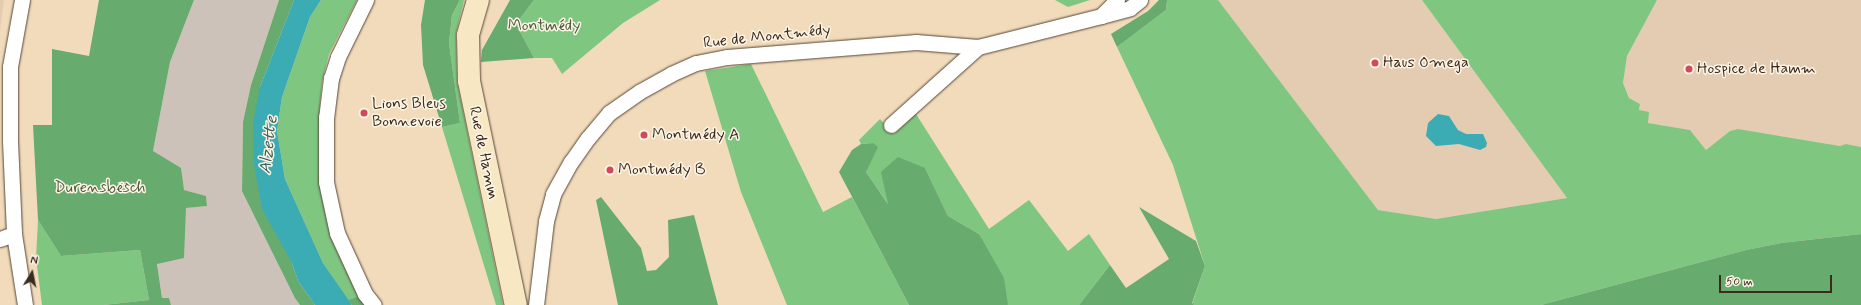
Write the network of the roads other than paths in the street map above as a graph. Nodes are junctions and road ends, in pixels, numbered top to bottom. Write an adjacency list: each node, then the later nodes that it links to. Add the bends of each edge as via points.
1 (22, 0): 8 (street)
2 (366, 0): 12 (street, via 338,57 331,78 326,117 326,182 337,233 365,294)
3 (478, 0): 13 (main road, Rue de Hamm, via 468,36 468,81)
4 (1117, 0): 6 (street)
5 (1140, 0): 6 (street, Rue de Montmédy, via 1130,8)
6 (1101, 16): 7 (street, Rue de Montmédy)
7 (978, 47): 9 (street); 14 (street, Rue de Montmédy, via 916,42 727,57 696,63 639,92 609,113 588,138 553,194 546,221)
8 (5, 69): 10 (street)
9 (891, 125)
10 (7, 236): 11 (street)
11 (25, 305)
12 (374, 305)
13 (516, 305)
14 (536, 305)

